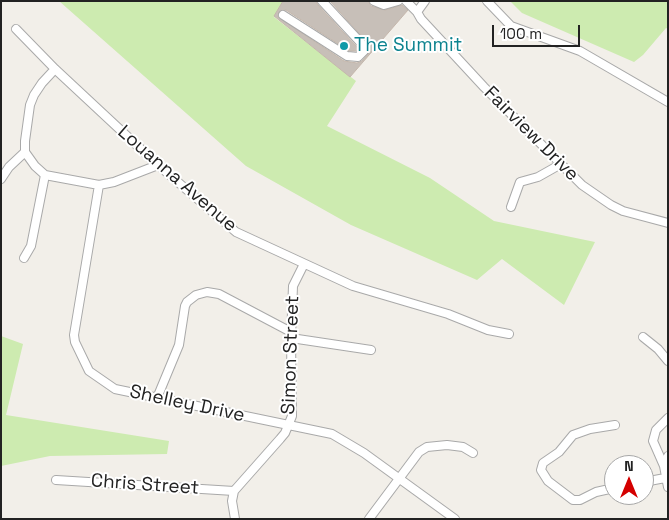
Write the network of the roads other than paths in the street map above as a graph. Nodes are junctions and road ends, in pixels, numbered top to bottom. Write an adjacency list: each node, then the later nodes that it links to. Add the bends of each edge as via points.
1 (322, 1): 8 (street, via 362,44 364,51 358,57 347,56)
2 (374, 1): 3 (street, via 384,5)
3 (398, 1)
4 (406, 1): 7 (street, Fairview Drive)
5 (425, 1): 7 (street)
6 (487, 1): 11 (street, via 511,26 580,51)
7 (417, 12): 13 (street, Fairview Drive, via 455,57)
8 (283, 15)
9 (16, 29): 10 (street, Louanna Avenue)
10 (55, 69): 12 (street, via 42,83 30,105); 14 (street, Louanna Avenue)
11 (668, 102)
12 (25, 152): 15 (street); 16 (street)
13 (561, 164): 18 (street, via 538,177 520,182); 19 (street, Fairview Drive, via 582,185 611,205)
14 (158, 165): 17 (street); 21 (street, Louanna Avenue, via 236,232)
15 (45, 175): 17 (street); 20 (street, via 31,246)
16 (1, 179)
17 (100, 185): 27 (street, Shelley Drive, via 75,342 87,369 111,386)
18 (511, 207)
19 (668, 223)
20 (24, 258)
21 (304, 264): 22 (street, Louanna Avenue, via 353,286); 23 (street, Simon Street, via 293,286)
22 (509, 334)
23 (291, 335): 25 (street); 27 (street, via 219,294 207,292 196,295 186,302 179,345); 29 (street, Simon Street, via 292,416)
24 (643, 337): 26 (street)
25 (371, 350)
26 (668, 361)
27 (157, 398): 29 (street, Shelley Drive)
28 (668, 418): 33 (street, via 656,430 653,441)
29 (288, 425): 35 (street, Shelley Drive, via 340,438); 40 (street, Simon Street, via 280,440)
30 (615, 425): 39 (street, via 573,435 559,452 543,463 541,470 548,480 573,500)
31 (473, 453): 35 (street, via 458,445 427,447 419,452)
32 (668, 456): 33 (street)
33 (664, 466): 34 (street)
34 (666, 478): 37 (street); 38 (street)
35 (399, 479): 42 (street); 43 (street, Shelley Drive)
36 (56, 480): 40 (street, Chris Street)
37 (654, 480)
38 (668, 487)
39 (604, 490)
40 (234, 491): 41 (street)
41 (235, 519)
42 (369, 519)
43 (455, 519)

